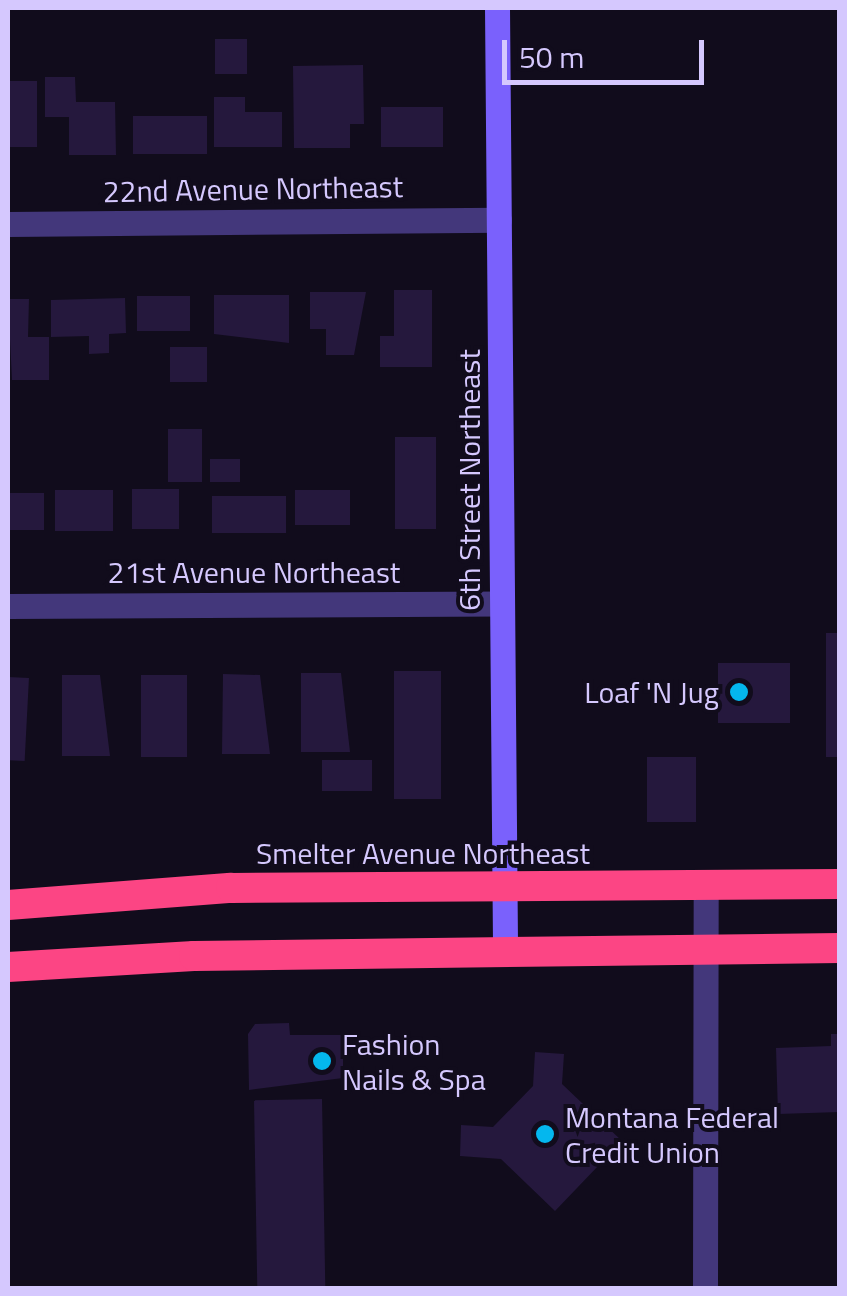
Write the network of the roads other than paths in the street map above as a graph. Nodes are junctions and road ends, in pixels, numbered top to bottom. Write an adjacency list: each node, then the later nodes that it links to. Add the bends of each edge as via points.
1 (498, 8): 2 (street, 6th Street Northeast)
2 (499, 220): 3 (street, 22nd Avenue Northeast); 4 (street, 6th Street Northeast)
3 (8, 224)
4 (502, 603): 5 (street, 21st Avenue Northeast); 7 (street, 6th Street Northeast)
5 (8, 606)
6 (840, 884): 8 (highway, Smelter Avenue Northeast)
7 (504, 887): 8 (highway, Smelter Avenue Northeast); 9 (highway, Smelter Avenue Northeast); 14 (street, 6th Street Northeast)
8 (706, 887): 13 (street)
9 (95, 892): 10 (street, Smelter Avenue Northeast); 11 (highway)
10 (8, 897)
11 (8, 906)
12 (840, 948): 13 (highway)
13 (706, 951): 14 (highway); 16 (street)
14 (504, 952): 15 (highway)
15 (8, 967)
16 (706, 1288)

